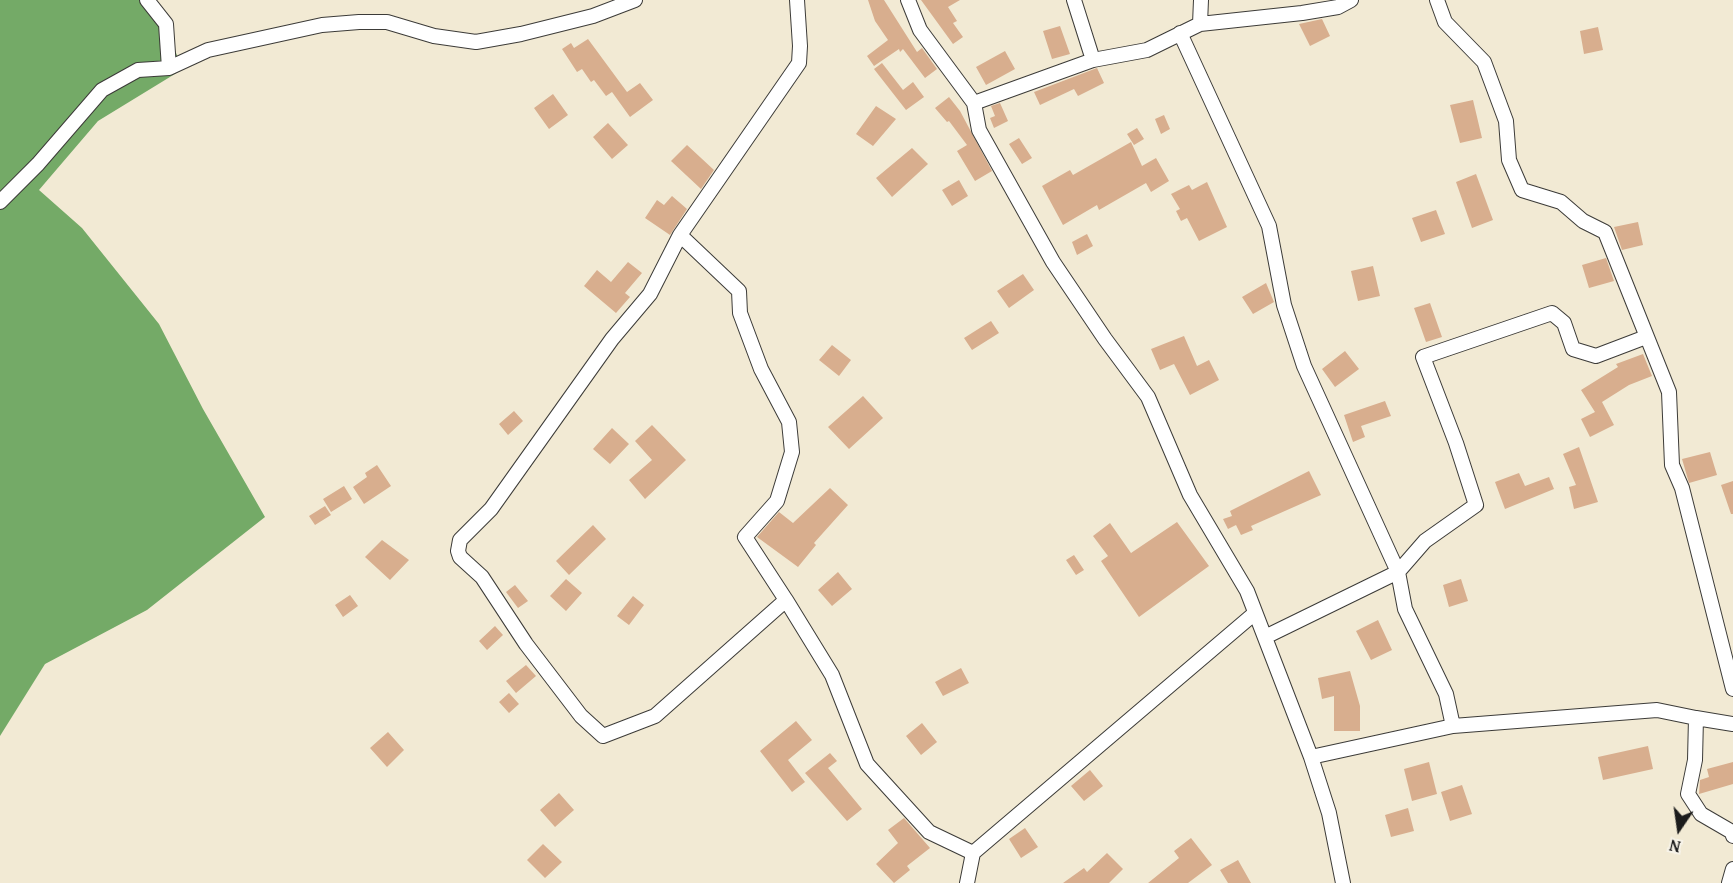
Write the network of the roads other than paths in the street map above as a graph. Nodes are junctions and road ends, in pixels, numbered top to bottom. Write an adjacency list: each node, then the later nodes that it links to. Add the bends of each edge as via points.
1 (147, 0): 13 (street, via 166,24)
2 (635, 0): 9 (street)
3 (797, 0): 16 (street, via 798,63)
4 (908, 0): 14 (street, via 920,30)
5 (1074, 0): 12 (street)
6 (1201, 0): 10 (street)
7 (1351, 0): 10 (street, via 1338,7 1302,13)
8 (1437, 0): 17 (street, via 1445,22 1484,62 1506,121 1509,160 1522,190 1561,202 1583,221 1605,232)
9 (621, 3): 13 (street, via 583,19 476,42 434,36 387,22 322,25 208,50)
10 (1200, 24): 11 (street)
11 (1180, 33): 12 (street, via 1147,50); 18 (street, via 1269,226 1284,304 1304,366)
12 (1093, 60): 14 (street)
13 (169, 68): 15 (street, via 138,70 102,90)
14 (974, 103): 20 (street, via 979,130 1053,262 1148,397 1190,495 1247,591)
15 (0, 202)
16 (680, 235): 19 (street, via 739,291 740,312 761,369 789,422 792,452 777,501 745,537); 19 (street, via 650,294 612,339 491,510 460,540 458,551 482,577 526,644 581,716 603,736 655,716)
17 (1646, 337): 18 (street, via 1596,356 1573,349 1564,323 1552,313 1423,357 1476,505 1425,541); 22 (street, via 1669,392 1672,465 1682,488)
18 (1398, 572): 21 (street); 26 (street, via 1405,609 1446,694)
19 (786, 600): 29 (street, via 832,675 867,764 929,832)
20 (1255, 613): 21 (street); 29 (street)
21 (1265, 637): 27 (street)
22 (1729, 657): 23 (street)
23 (1733, 688)
24 (1696, 718): 25 (street); 26 (street, via 1657,710); 28 (street, via 1695,760 1688,794 1701,814)
25 (1733, 724)
26 (1453, 726): 27 (street)
27 (1311, 757): 32 (street, via 1329,813)
28 (1733, 836)
29 (973, 853): 31 (street)
30 (1733, 869): 33 (street)
31 (967, 883)
32 (1343, 883)
33 (1729, 883)

